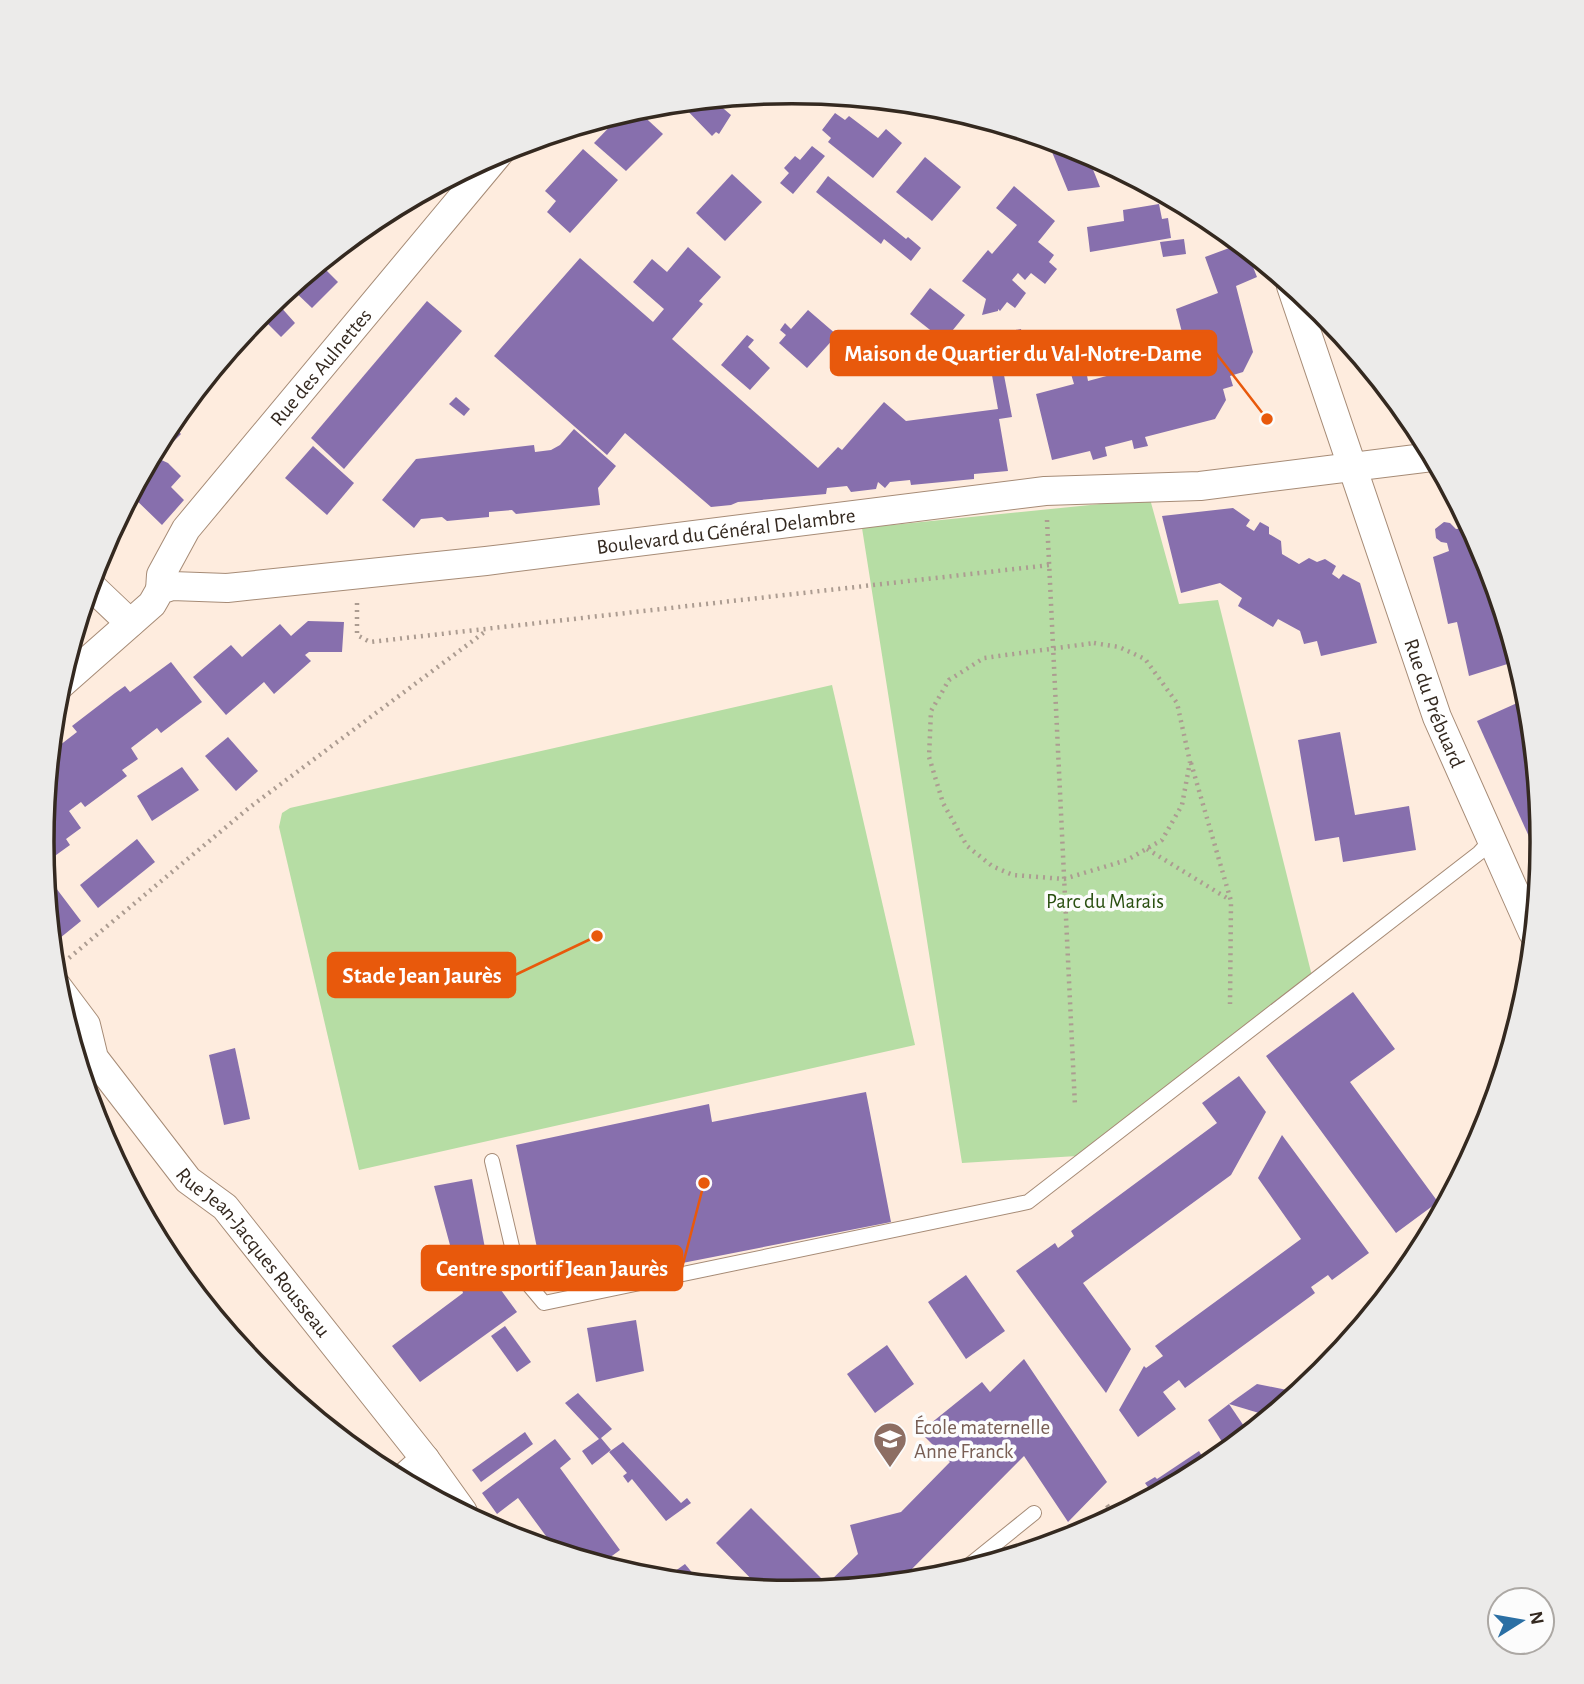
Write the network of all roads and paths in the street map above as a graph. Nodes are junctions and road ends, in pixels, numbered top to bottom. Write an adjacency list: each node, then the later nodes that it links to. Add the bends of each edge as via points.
1 (483, 172): 8 (street, Rue des Aulnettes, via 186,529 161,575)
2 (1296, 303): 4 (street, Rue du Prébuard)
3 (1422, 458): 4 (street, Boulevard du Général Delambre)
4 (1350, 467): 5 (street, Boulevard du Général Delambre, via 1200,486); 15 (street, Rue du Prébuard, via 1437,717)
5 (1045, 491): 6 (path); 7 (street, Boulevard du Général Delambre)
6 (1050, 565): 11 (path); 12 (path)
7 (356, 575): 8 (street, Boulevard du Général Delambre); 11 (path, via 358,635 370,642)
8 (160, 590): 10 (street)
9 (98, 592): 10 (street)
10 (130, 623): 13 (street)
11 (488, 629): 20 (path, via 250,807)
12 (1054, 649): 14 (path, via 1094,643 1119,647 1145,659 1177,703); 17 (path); 17 (path, via 984,658 949,680 931,711 929,757 943,803 967,846 992,866 1013,875)
13 (74, 673)
14 (1190, 762): 16 (path, via 1182,805 1162,840); 18 (path)
15 (1491, 839): 19 (street, Rue du Prébuard); 25 (lane, via 1479,853 1028,1202 544,1303 518,1272)
16 (1147, 849): 17 (path, via 1127,860); 18 (path)
17 (1064, 879): 24 (path)
18 (1231, 901): 22 (path)
19 (1525, 916)
20 (65, 968)
21 (69, 992): 23 (street, Rue Jean-Jacques Rousseau, via 86,1025)
22 (1230, 1004)
23 (82, 1044): 26 (street, Rue Jean-Jacques Rousseau, via 188,1180 225,1206)
24 (1075, 1106)
25 (492, 1161)
26 (425, 1459): 27 (street); 28 (street, Rue Jean-Jacques Rousseau)
27 (409, 1472)
28 (452, 1496)
29 (1107, 1504): 30 (path)
30 (1109, 1508)
31 (1034, 1513): 32 (lane)
32 (980, 1556)

